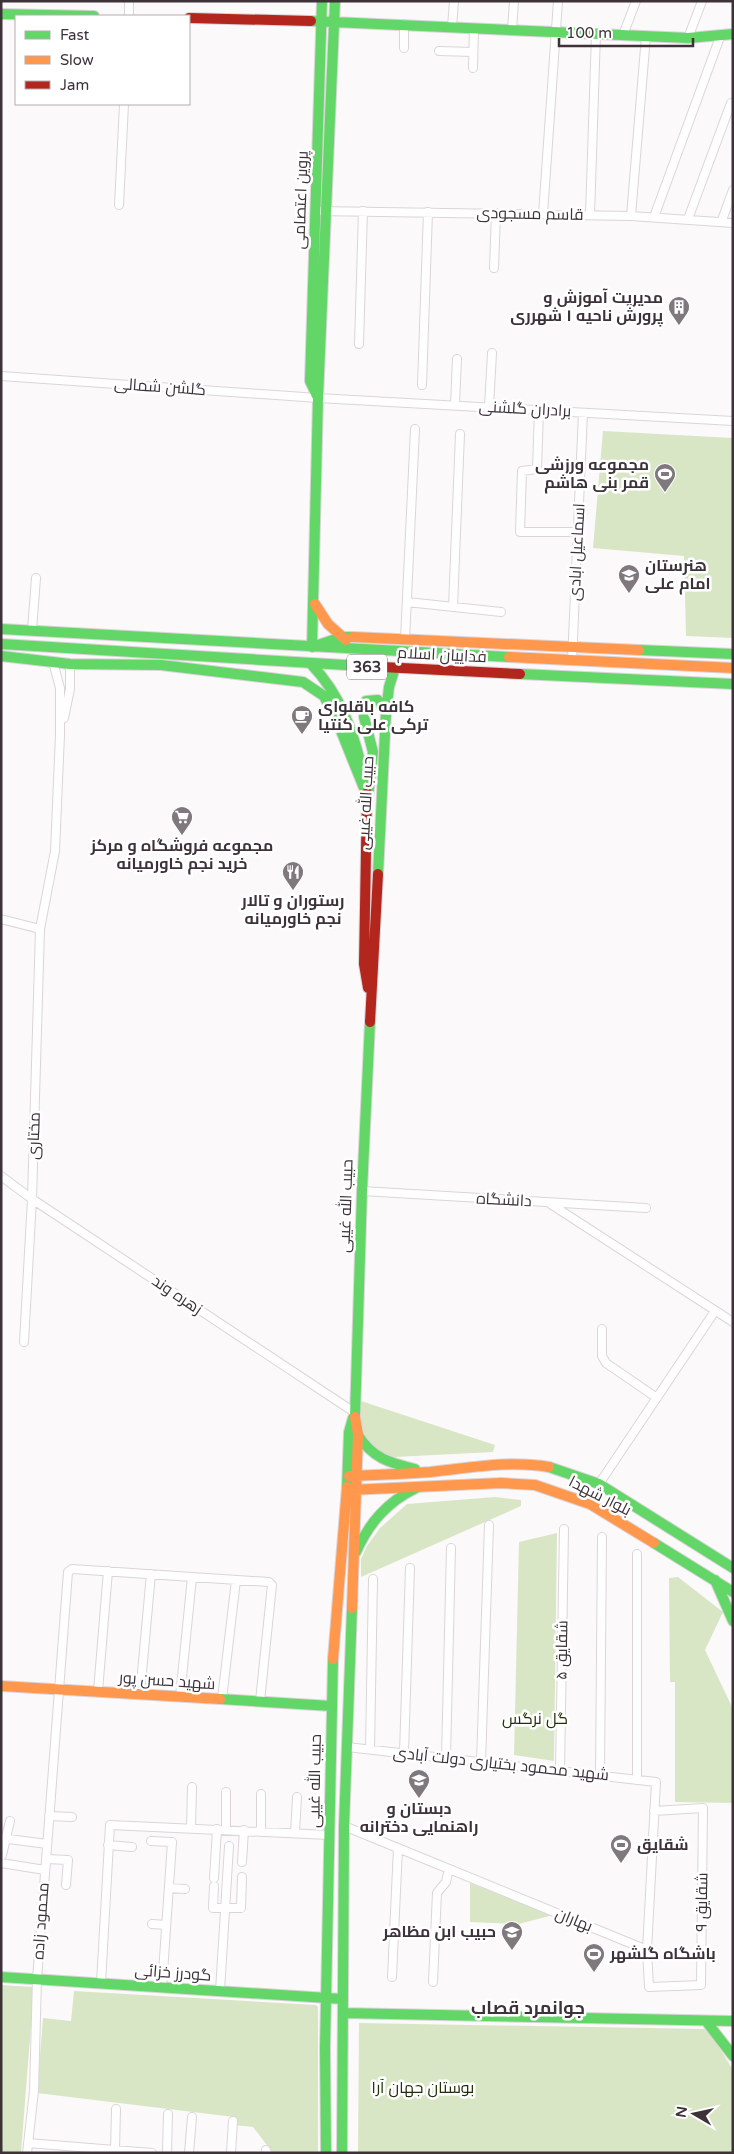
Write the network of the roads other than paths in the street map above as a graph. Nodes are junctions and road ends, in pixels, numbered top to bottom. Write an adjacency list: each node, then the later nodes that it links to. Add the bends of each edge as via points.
1 (129, 1): 11 (street)
2 (322, 1): 13 (main road, پروین اعتصامی)
3 (335, 1): 14 (main road, پروین اعتصامی)
4 (454, 1): 16 (street)
5 (514, 1): 18 (street)
6 (558, 1): 19 (street)
7 (636, 1): 22 (street)
8 (702, 1): 25 (street)
9 (1, 14): 10 (main road)
10 (48, 15)
11 (129, 15)
12 (190, 18): 13 (main road)
13 (321, 20): 14 (main road); 34 (main road, پروین اعتصامی)
14 (333, 21): 15 (main road); 34 (main road, پروین اعتصامی)
15 (404, 24): 16 (main road); 26 (street)
16 (452, 27): 17 (main road)
17 (474, 28): 18 (main road); 28 (street)
18 (512, 30): 19 (main road)
19 (556, 32): 20 (main road); 38 (street)
20 (596, 33): 22 (main road); 39 (street)
21 (733, 34): 24 (main road)
22 (623, 35): 23 (main road)
23 (646, 36): 25 (main road); 40 (street)
24 (720, 37): 25 (main road); 41 (street)
25 (688, 38)
26 (404, 48)
27 (439, 50): 28 (street)
28 (474, 52): 29 (street)
29 (473, 68)
30 (731, 103): 42 (street)
31 (124, 105): 33 (street)
32 (733, 190): 43 (street)
33 (120, 205)
34 (322, 211): 35 (street, قاسم مسجودی); 51 (main road, پروین اعتصامی)
35 (363, 211): 36 (street, قاسم مسجودی); 46 (street)
36 (428, 212): 37 (street, قاسم مسجودی); 50 (street)
37 (496, 213): 38 (street, قاسم مسجودی); 45 (street)
38 (543, 214): 39 (street, قاسم مسجودی)
39 (590, 215): 40 (street, قاسم مسجودی)
40 (631, 216): 41 (street, قاسم مسجودی)
41 (654, 217): 42 (street, قاسم مسجودی)
42 (688, 219): 43 (street, قاسم مسجودی)
43 (722, 220): 44 (street, قاسم مسجودی)
44 (733, 223)
45 (494, 268)
46 (359, 344)
47 (492, 353): 53 (street)
48 (457, 359): 52 (street)
49 (1, 376): 51 (street, گلشن شمالی)
50 (422, 386)
51 (318, 398): 52 (street, برادران گلشنی); 61 (main road, پروین اعتصامی)
52 (455, 406): 53 (street, برادران گلشنی)
53 (489, 407): 54 (street, برادران گلشنی)
54 (539, 410): 55 (street, برادران گلشنی); 59 (street, via 537,468 522,472 520,532)
55 (583, 412): 56 (street, برادران گلشنی); 59 (street, اسماعیل ابادی)
56 (733, 421)
57 (415, 429): 62 (street)
58 (460, 434): 63 (street)
59 (578, 532): 70 (street, اسماعیل ابادی)
60 (36, 578): 66 (street)
61 (314, 600): 67 (main road, via 319,615); 71 (main road, پروین اعتصامی)
62 (406, 602): 63 (street); 68 (street)
63 (453, 607): 64 (street)
64 (501, 612)
65 (1, 628): 66 (main road, فداییان اسلام / 363)
66 (32, 630): 71 (main road, فداییان اسلام / 363)
67 (342, 637): 68 (main road); 71 (main road); 72 (main road)
68 (404, 640): 70 (main road)
69 (1, 644): 78 (main road, فداییان اسلام / 363)
70 (573, 646): 73 (main road); 75 (street, اسماعیل ابادی)
71 (312, 647): 72 (main road, فداییان اسلام / 363); 78 (main road, پروین اعتصامی)
72 (361, 650): 75 (main road, فداییان اسلام / 363)
73 (733, 654)
74 (1, 656): 76 (main road)
75 (572, 661): 80 (main road, فداییان اسلام / 363)
76 (53, 662): 77 (main road); 83 (street, مختاری, via 60,688)
77 (70, 664): 83 (street, مختاری, via 70,689); 84 (main road, via 161,665 303,682 324,696 340,726)
78 (311, 664): 79 (main road, فداییان اسلام / 363); 84 (main road, حبیب الله غیبی, via 324,676 353,732)
79 (395, 668): 81 (main road, فداییان اسلام / 363); 82 (main road, حبیب الله غیبی)
80 (733, 668)
81 (733, 684)
82 (386, 713): 84 (main road, via 378,700 366,701 363,706 372,746); 87 (main road, حبیب الله غیبی)
83 (60, 734): 86 (street, مختاری, via 55,851)
84 (368, 798): 87 (main road, حبیب الله غیبی, via 364,964)
85 (1, 919): 86 (street)
86 (40, 929): 90 (street, مختاری)
87 (371, 1001): 89 (main road, حبیب الله غیبی)
88 (1, 1176): 90 (street, زهره وند)
89 (362, 1191): 91 (street, دانشگاه); 98 (main road, حبیب الله غیبی)
90 (32, 1198): 96 (street, مختاری); 98 (street, زهره وند)
91 (547, 1202): 92 (street, دانشگاه); 93 (street)
92 (646, 1208)
93 (716, 1311): 94 (street); 97 (street)
94 (733, 1322)
95 (602, 1329): 97 (street, via 602,1356 606,1363)
96 (24, 1342)
97 (657, 1398): 102 (street)
98 (354, 1412): 99 (main road, حبیب الله غیبی); 101 (main road, حبیب الله غیبی, via 349,1432)
99 (358, 1434): 100 (main road, via 372,1455 384,1462); 101 (main road, حبیب الله غیبی)
100 (429, 1472): 101 (main road, بلوار شهدا); 102 (main road, بلوار شهدا, via 531,1464 559,1469)
101 (352, 1476): 104 (main road, حبیب الله غیبی)
102 (599, 1484): 111 (main road, بلوار شهدا)
103 (422, 1486): 104 (main road, بلوار شهدا); 110 (main road, via 402,1495 373,1520); 116 (main road, بلوار شهدا, via 535,1484 564,1493 590,1504)
104 (351, 1490): 110 (main road, حبیب الله غیبی); 121 (main road, حبیب الله غیبی)
105 (488, 1525): 135 (street)
106 (564, 1529): 136 (street, شقایق ۵)
107 (602, 1537): 137 (street)
108 (451, 1548): 134 (street)
109 (638, 1554): 138 (street)
110 (353, 1558): 122 (main road, حبیب الله غیبی)
111 (729, 1565): 116 (main road)
112 (410, 1568): 133 (street)
113 (108, 1571): 114 (street); 124 (street, محمود زاده, via 69,1570); 125 (street)
114 (151, 1574): 115 (street); 126 (street)
115 (192, 1577): 117 (street); 127 (street)
116 (714, 1579): 119 (main road, بلوار شهدا); 120 (main road)
117 (236, 1580): 128 (street); 129 (street, via 271,1584)
118 (373, 1580): 132 (street)
119 (733, 1592)
120 (733, 1619)
121 (334, 1633): 122 (main road); 130 (main road, حبیب الله غیبی)
122 (350, 1634): 131 (main road, حبیب الله غیبی)
123 (1, 1686): 124 (main road, شهید حسن پور)
124 (58, 1690): 125 (main road, شهید حسن پور); 144 (street, محمود زاده)
125 (98, 1691): 126 (main road, شهید حسن پور)
126 (140, 1694): 127 (main road, شهید حسن پور)
127 (180, 1696): 128 (main road, شهید حسن پور)
128 (222, 1699): 129 (main road, شهید حسن پور)
129 (260, 1701): 130 (main road, شهید حسن پور)
130 (331, 1706): 154 (main road, حبیب الله غیبی)
131 (347, 1747): 132 (street, شهید محمود بختیاری دولت آبادی); 147 (main road, حبیب الله غیبی)
132 (370, 1749): 133 (street, شهید محمود بختیاری دولت آبادی)
133 (404, 1753): 134 (street, شهید محمود بختیاری دولت آبادی)
134 (446, 1758): 135 (street, شهید محمود بختیاری دولت آبادی)
135 (481, 1762): 136 (street, شهید محمود بختیاری دولت آبادی)
136 (560, 1771): 137 (street, شهید محمود بختیاری دولت آبادی)
137 (600, 1775): 138 (street, شهید محمود بختیاری دولت آبادی)
138 (637, 1780): 143 (street, شهید محمود بختیاری دولت آبادی, via 656,1782)
139 (192, 1787): 148 (street)
140 (226, 1792): 150 (street)
141 (261, 1794): 152 (street)
142 (297, 1797): 153 (street)
143 (654, 1810): 174 (street); 174 (street, شقایق ۹, via 702,1808 701,1985 649,1987)
144 (49, 1816): 145 (street); 157 (street, محمود زاده)
145 (72, 1817)
146 (10, 1821): 155 (street)
147 (344, 1826): 161 (street, بهاران); 183 (main road, حبیب الله غیبی)
148 (191, 1828): 149 (street); 158 (street, via 110,1825)
149 (217, 1829): 150 (street); 171 (street, via 213,1908)
150 (226, 1830): 151 (street)
151 (244, 1830): 152 (street); 164 (street)
152 (260, 1832): 153 (street)
153 (295, 1833): 154 (street)
154 (329, 1835): 182 (main road, حبیب الله غیبی)
155 (3, 1838): 157 (street); 162 (street)
156 (152, 1841): 169 (street, via 172,1842)
157 (47, 1844): 163 (street, محمود زاده)
158 (108, 1845): 160 (street); 179 (street)
159 (229, 1846): 171 (street)
160 (132, 1847)
161 (398, 1848): 165 (street, بهاران); 176 (street)
162 (2, 1859): 166 (street)
163 (46, 1859): 166 (street, محمود زاده); 168 (street, via 68,1860)
164 (242, 1862)
165 (449, 1869): 174 (street, بهاران); 178 (street, via 446,1882 437,1892)
166 (45, 1870): 177 (street, محمود زاده)
167 (242, 1877): 171 (street, via 241,1908)
168 (66, 1885)
169 (169, 1888): 170 (street); 173 (street)
170 (185, 1889)
171 (226, 1908): 181 (street)
172 (152, 1924): 173 (street)
173 (166, 1925): 180 (street)
174 (647, 1950)
175 (1, 1977): 177 (main road, گودرز خزائی)
176 (392, 1977)
177 (37, 1979): 179 (main road, گودرز خزائی); 192 (street, محمود زاده, via 34,2091)
178 (433, 1982)
179 (101, 1983): 180 (main road, گودرز خزائی)
180 (162, 1987): 181 (main road, گودرز خزائی)
181 (220, 1991): 182 (main road, گودرز خزائی)
182 (327, 1998): 183 (main road, گودرز خزائی); 199 (main road, حبیب الله غیبی)
183 (343, 1999): 184 (main road, حبیب الله غیبی)
184 (343, 2013): 185 (main road); 200 (main road, حبیب الله غیبی)
185 (706, 2020): 186 (main road); 187 (main road)
186 (733, 2021)
187 (733, 2056)
188 (116, 2109): 193 (street)
189 (168, 2114): 196 (street)
190 (192, 2117): 197 (street)
191 (233, 2121): 198 (street)
192 (28, 2143): 193 (street); 194 (street, محمود زاده)
193 (115, 2150): 195 (street)
194 (27, 2153)
195 (152, 2153)
196 (167, 2153)
197 (189, 2153)
198 (231, 2153)
199 (326, 2153)
200 (342, 2153)

